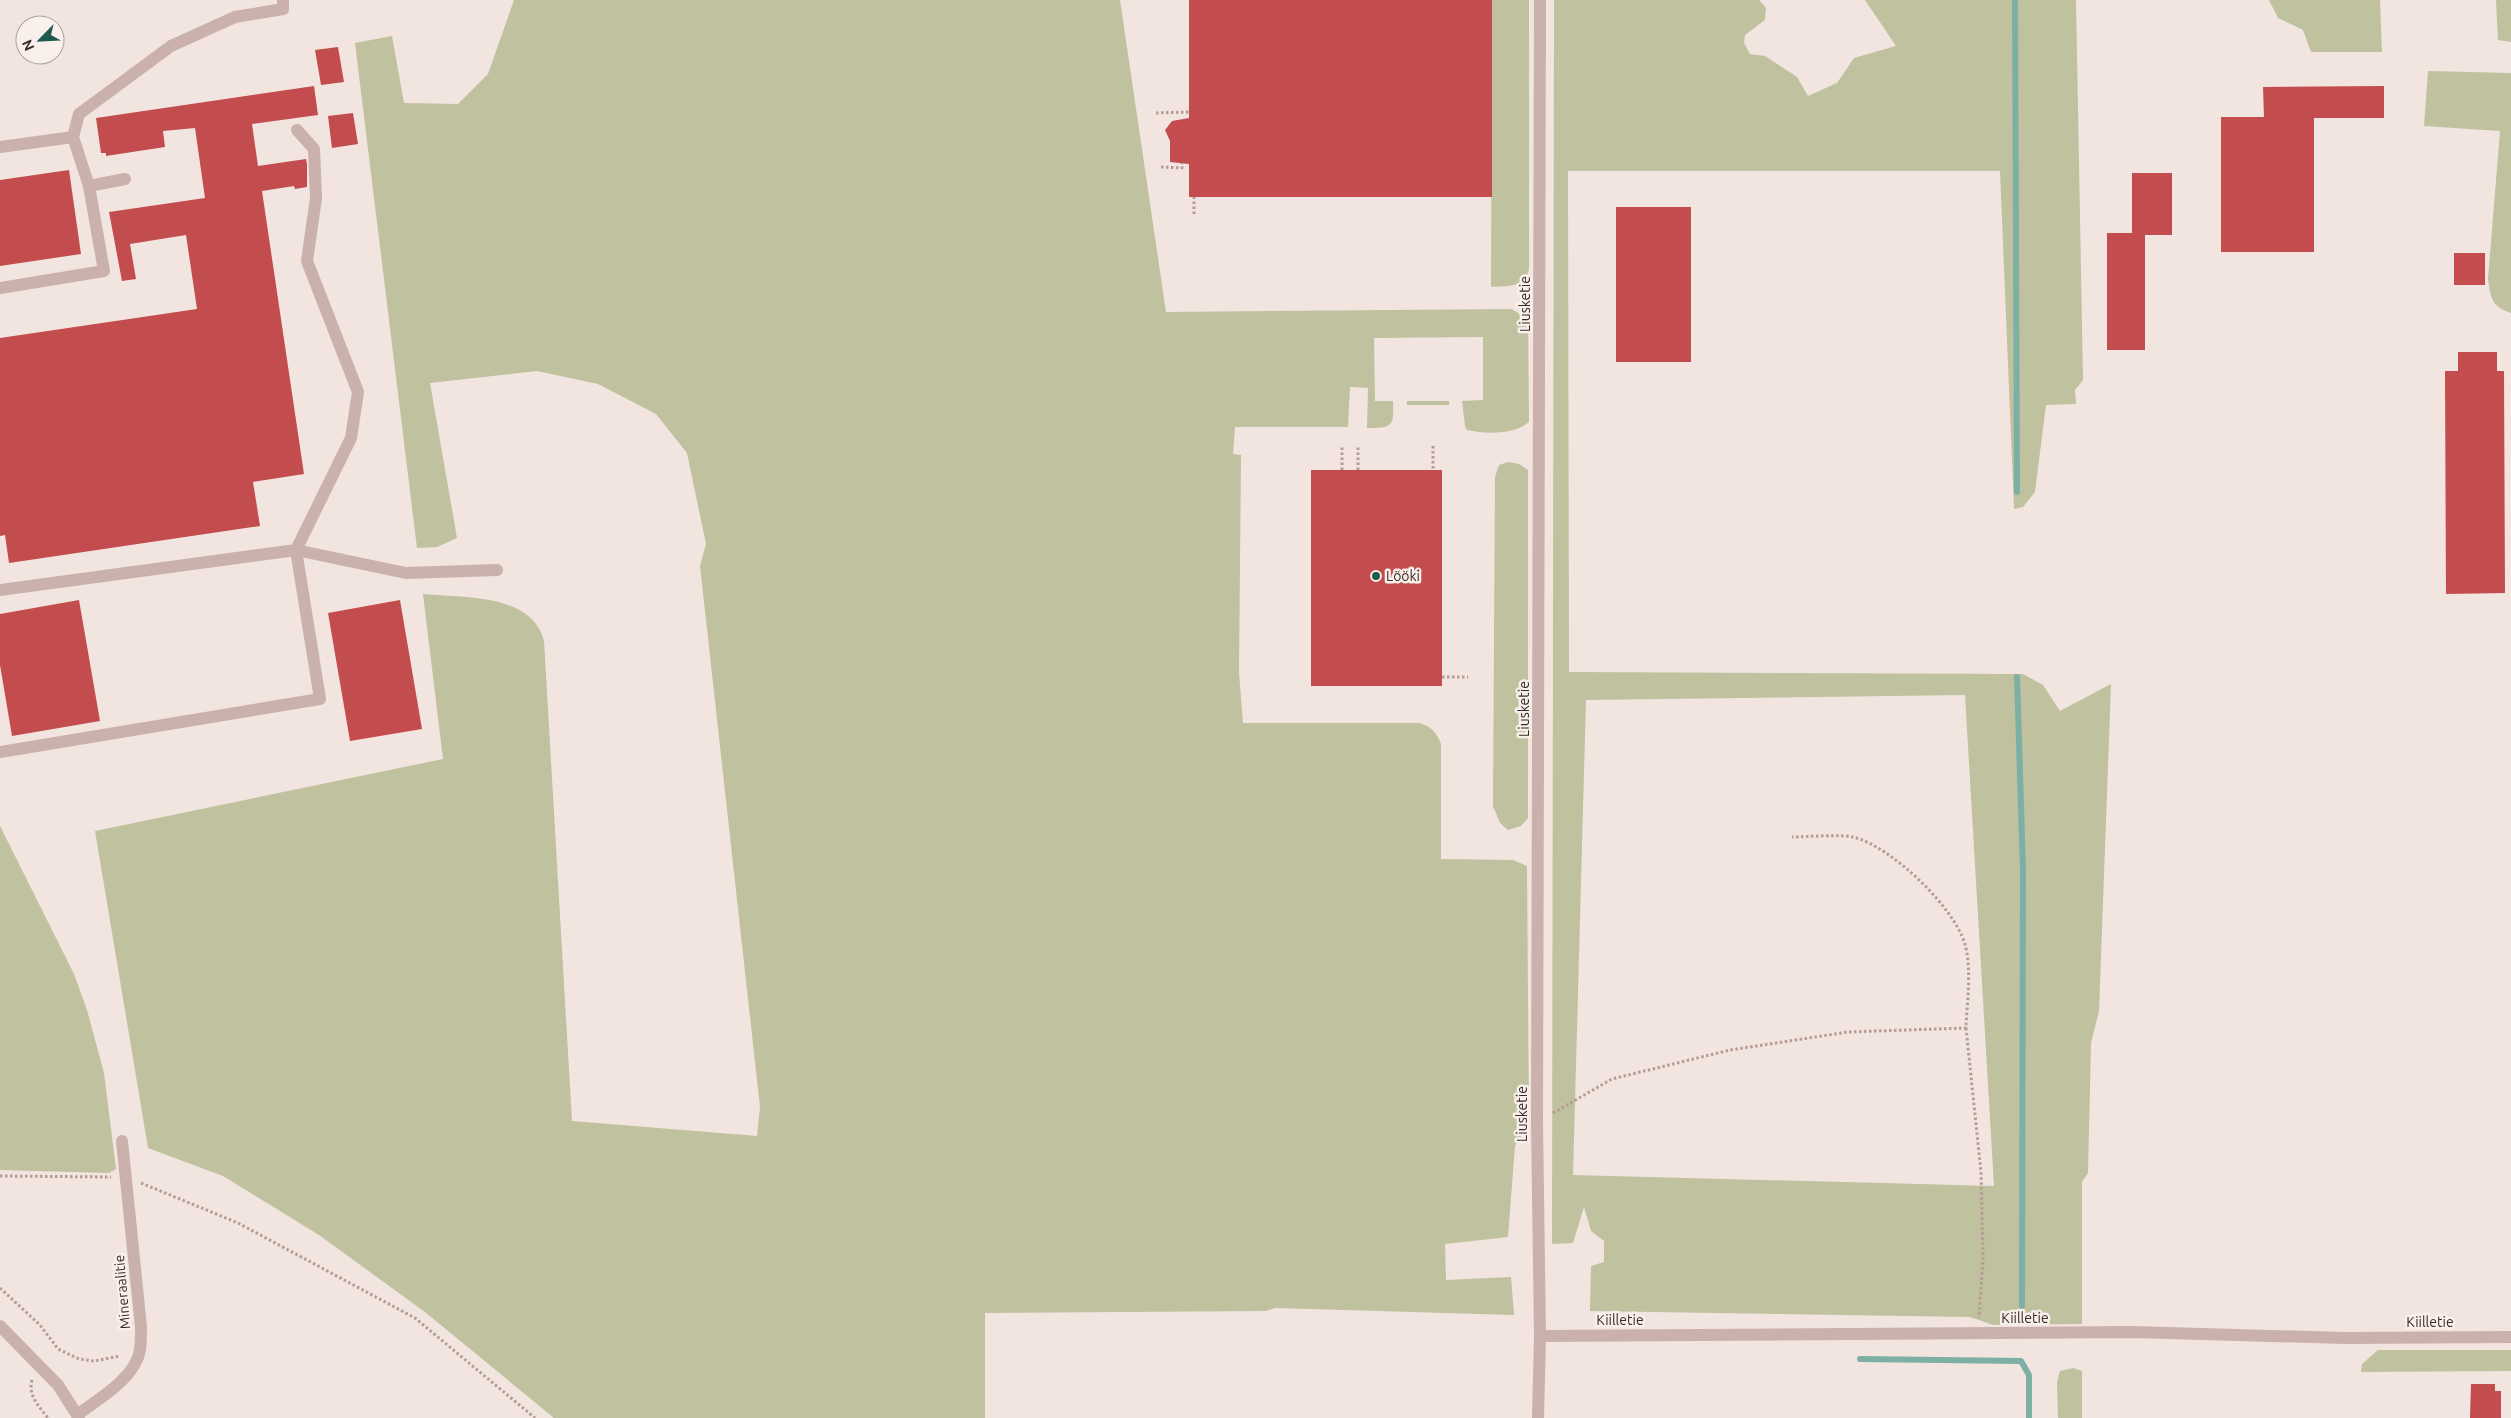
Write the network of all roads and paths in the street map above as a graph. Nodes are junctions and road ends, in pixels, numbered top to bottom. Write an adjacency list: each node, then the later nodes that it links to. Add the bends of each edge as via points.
1 (283, 0): 6 (street, via 283,10 234,17 171,46 79,114)
2 (1540, 0): 29 (street, Liusketie)
3 (1189, 112): 4 (path)
4 (1156, 113)
5 (297, 130): 21 (street, via 314,149 316,198 307,261 358,392 351,438)
6 (73, 137): 7 (street); 11 (street)
7 (0, 147)
8 (1182, 163): 9 (path, via 1182,168)
9 (1161, 167)
10 (126, 179): 11 (street)
11 (89, 186): 14 (street, via 104,271)
12 (1194, 197): 13 (path)
13 (1194, 214)
14 (0, 288)
15 (1342, 446): 18 (path)
16 (1358, 446): 19 (path)
17 (1433, 446): 20 (path)
18 (1342, 470)
19 (1358, 470)
20 (1433, 470)
21 (296, 550): 22 (street, via 406,574); 23 (street); 26 (street, via 320,699)
22 (497, 570)
23 (0, 590)
24 (1442, 677): 25 (path)
25 (1468, 677)
26 (0, 752)
27 (1792, 837): 28 (path, via 1853,837 1896,858 1935,896 1957,927 1965,945 1968,977)
28 (1966, 1028): 29 (path, via 1848,1032 1730,1050 1612,1079); 35 (path, via 1981,1172 1983,1258)
29 (1537, 1122): 36 (street, Liusketie)
30 (122, 1141): 32 (street, Mineraalitie)
31 (0, 1176): 32 (path)
32 (126, 1177): 38 (street, Mineraalitie, via 141,1327); 40 (path, via 238,1223 415,1318)
33 (0, 1288): 38 (path, via 40,1325 58,1349 79,1359 94,1361)
34 (0, 1326): 39 (street, via 58,1385)
35 (1978, 1334): 36 (street, Kiilletie); 37 (street, Kiilletie, via 2132,1332 2345,1338)
36 (1540, 1336): 41 (street, Liusketie)
37 (2511, 1338)
38 (140, 1352): 39 (street, Mineraalitie, via 129,1372)
39 (78, 1416)
40 (535, 1418)
41 (1538, 1418)

